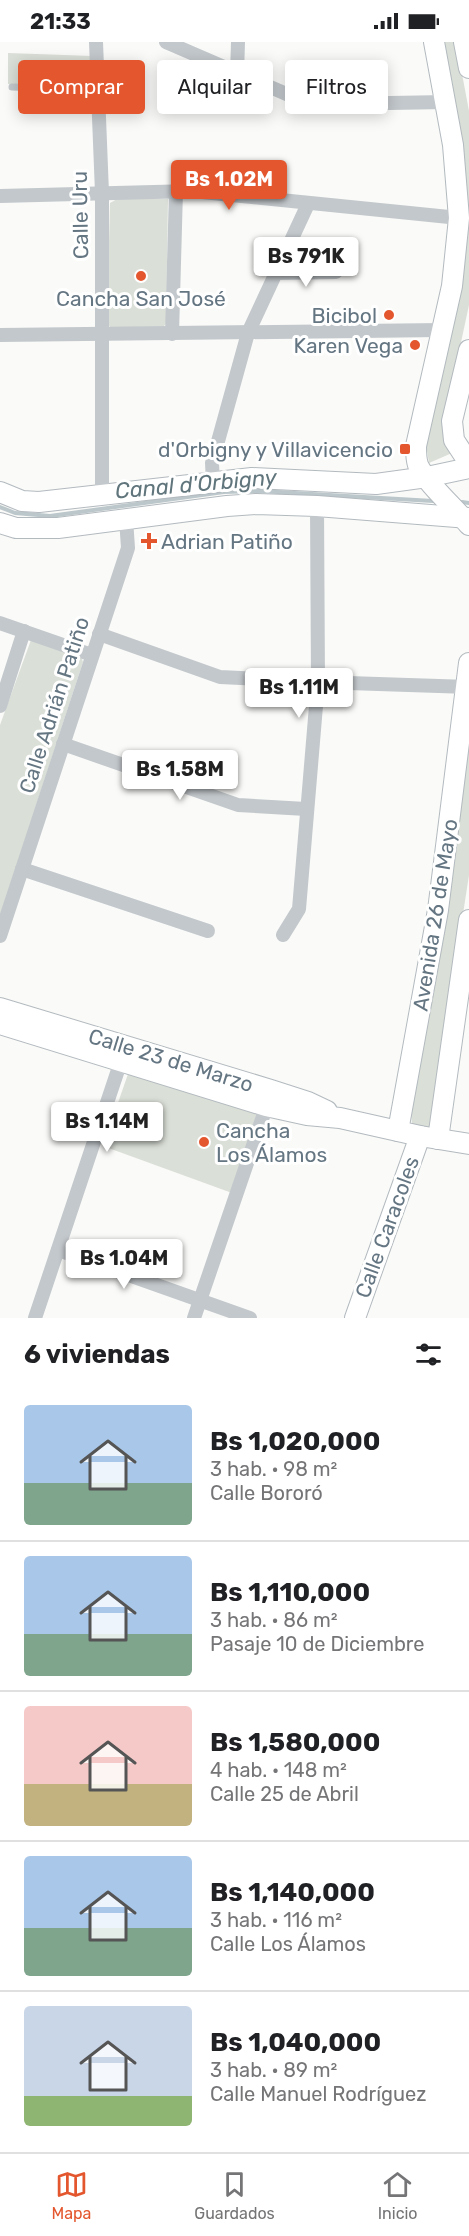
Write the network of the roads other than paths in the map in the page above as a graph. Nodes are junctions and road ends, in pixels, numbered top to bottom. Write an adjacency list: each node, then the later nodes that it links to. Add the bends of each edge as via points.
1 (96, 42): 6 (street, Calle Uru)
2 (165, 42): 7 (street)
3 (238, 42): 8 (street)
4 (434, 42): 13 (main road)
5 (464, 42): 9 (main road)
6 (96, 60)
7 (206, 60)
8 (237, 60)
9 (469, 68)
10 (12, 87): 11 (lane)
11 (18, 87)
12 (273, 89): 13 (street, via 298,99 334,104)
13 (446, 102): 19 (main road)
14 (97, 114): 16 (street, Calle Uru)
15 (176, 191): 16 (street); 18 (street); 25 (street)
16 (102, 193): 17 (street); 24 (street, Calle Uru)
17 (0, 196)
18 (308, 204): 19 (street); 21 (street)
19 (459, 218): 22 (main road, via 452,286)
20 (336, 272): 21 (street)
21 (276, 273): 23 (street)
22 (442, 330): 23 (street); 29 (main road, via 416,446 418,466)
23 (248, 333): 25 (street); 30 (street, via 212,463)
24 (101, 334): 25 (street); 26 (street); 32 (street, Calle Uru)
25 (172, 334)
26 (0, 335)
27 (469, 350): 28 (main road, via 452,433)
28 (469, 465): 29 (main road)
29 (426, 477): 30 (main road, via 376,484 261,478); 35 (main road)
30 (213, 482): 32 (main road)
31 (0, 492): 32 (main road, via 22,501)
32 (102, 495)
33 (317, 506): 34 (main road, via 256,504); 35 (main road); 42 (street)
34 (126, 519): 36 (main road, via 39,529); 39 (street, Calle Adrián Patiño, via 128,548)
35 (467, 520)
36 (0, 523)
37 (0, 623): 38 (street)
38 (24, 631): 40 (street); 44 (street)
39 (99, 634): 40 (street, Calle Adrián Patiño); 42 (street, via 220,677)
40 (92, 655): 45 (street, Calle Adrián Patiño)
41 (469, 663): 43 (main road, Avenida 26 de Mayo)
42 (318, 682): 43 (street); 46 (street)
43 (467, 687): 56 (main road, Avenida 26 de Mayo, via 438,910)
44 (0, 706)
45 (63, 744): 46 (street, via 238,805); 47 (street, Calle Adrián Patiño)
46 (306, 809): 50 (street, via 299,909)
47 (22, 869): 49 (street); 51 (street, Calle Adrián Patiño)
48 (469, 920): 57 (main road, Avenida 26 de Mayo)
49 (208, 931)
50 (283, 935)
51 (0, 936)
52 (0, 1008): 54 (main road, Calle 23 de Marzo)
53 (0, 1024): 54 (main road, Calle 23 de Marzo)
54 (124, 1054): 55 (main road, Calle 23 de Marzo); 59 (street)
55 (269, 1098): 56 (main road, Calle 23 de Marzo, via 307,1115); 60 (street)
56 (398, 1131): 57 (main road, Calle 23 de Marzo)
57 (429, 1137): 58 (main road, Calle 23 de Marzo); 64 (main road, Calle Caracoles)
58 (468, 1142)
59 (58, 1250): 60 (street); 61 (street)
60 (200, 1300): 62 (street); 63 (street)
61 (35, 1318)
62 (194, 1318)
63 (250, 1318)
64 (355, 1318)

